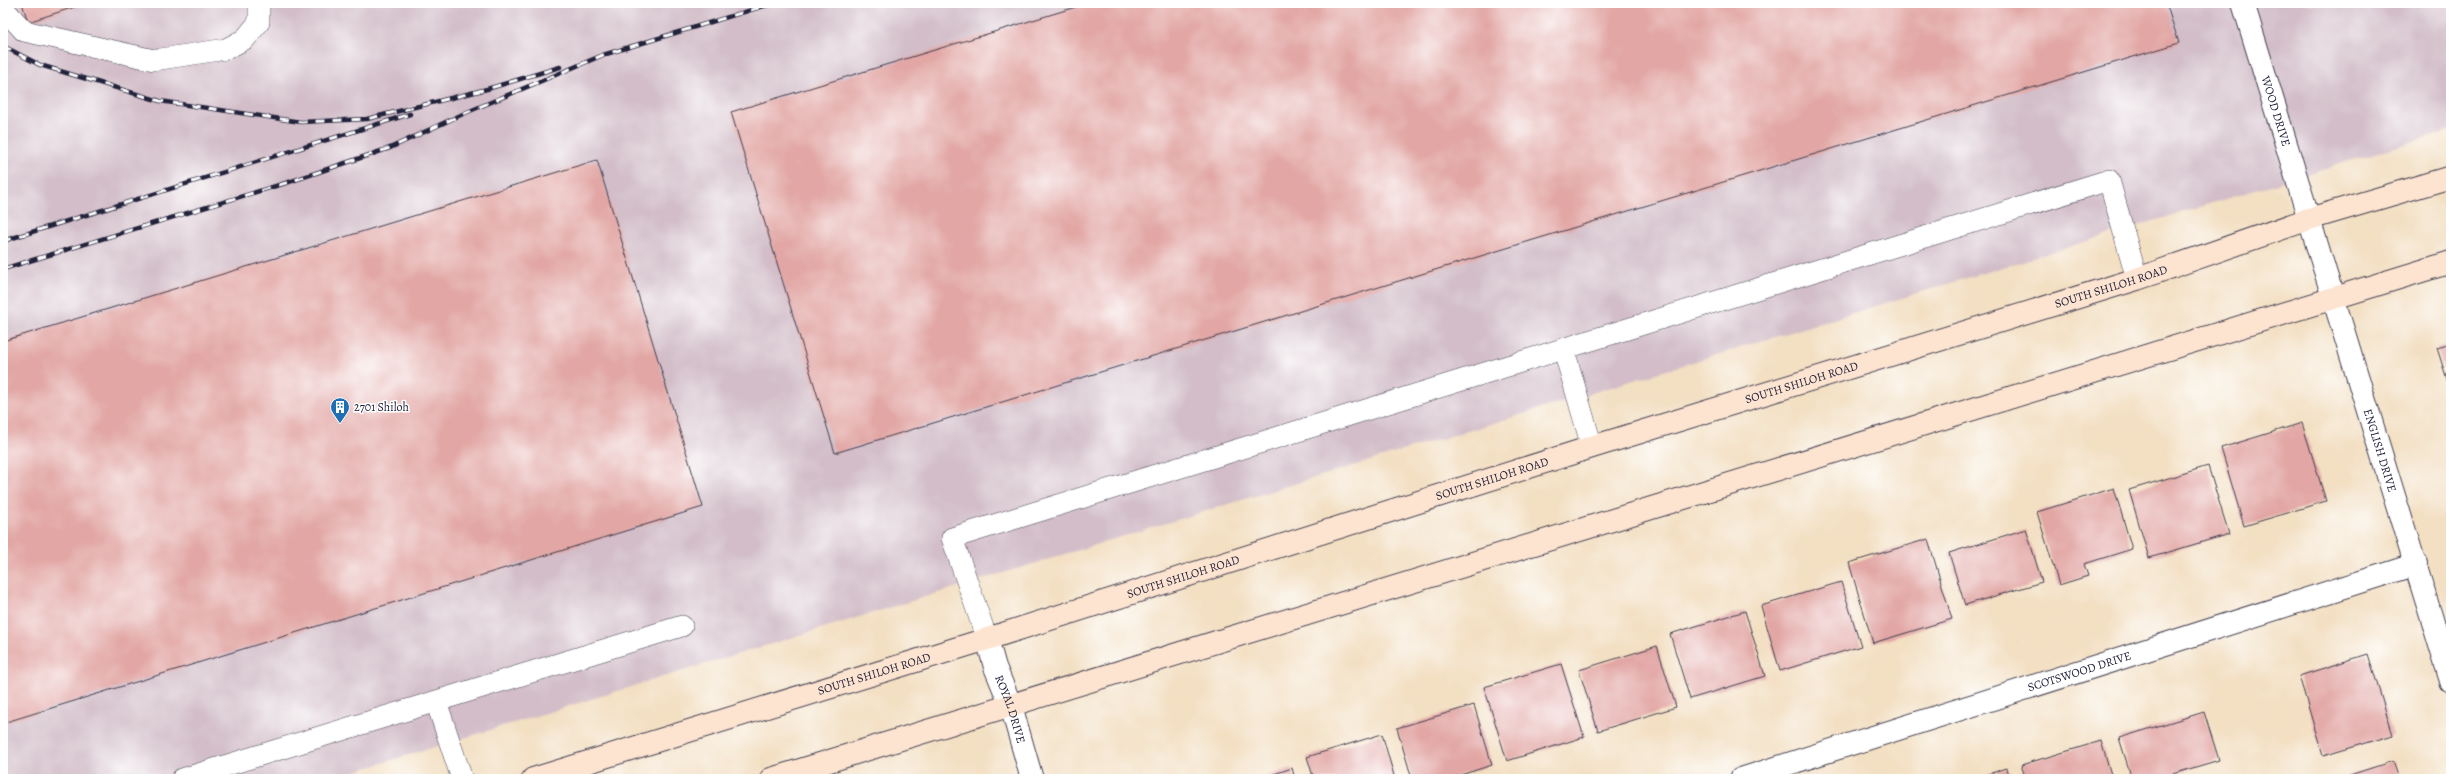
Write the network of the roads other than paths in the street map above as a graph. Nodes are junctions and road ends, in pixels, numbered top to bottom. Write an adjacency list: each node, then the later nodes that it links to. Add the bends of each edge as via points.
1 (259, 3): 3 (lane, via 259,22 245,39 226,49 154,60 24,31)
2 (2243, 3): 5 (street, WOOD DRIVE)
3 (3, 8)
4 (2451, 177): 5 (main road, SOUTH SHILOH ROAD)
5 (2309, 220): 7 (main road, SOUTH SHILOH ROAD); 8 (street, ENGLISH DRIVE)
6 (2451, 262): 8 (main road)
7 (2137, 279): 9 (lane, via 2109,180); 10 (main road, SOUTH SHILOH ROAD)
8 (2334, 298): 11 (street, ENGLISH DRIVE); 16 (main road)
9 (1564, 350): 10 (lane); 13 (lane, via 952,538)
10 (1592, 447): 13 (main road, SOUTH SHILOH ROAD)
11 (2417, 564): 14 (street, ENGLISH DRIVE); 22 (street, SCOTSWOOD DRIVE)
12 (682, 626): 15 (lane)
13 (987, 639): 16 (street, ROYAL DRIVE); 19 (main road, SOUTH SHILOH ROAD)
14 (2451, 681)
15 (436, 701): 17 (lane); 18 (lane)
16 (1011, 706): 20 (main road); 21 (street, ROYAL DRIVE)
17 (182, 779)
18 (462, 779)
19 (534, 779)
20 (774, 779)
21 (1032, 779)
22 (1741, 779)

